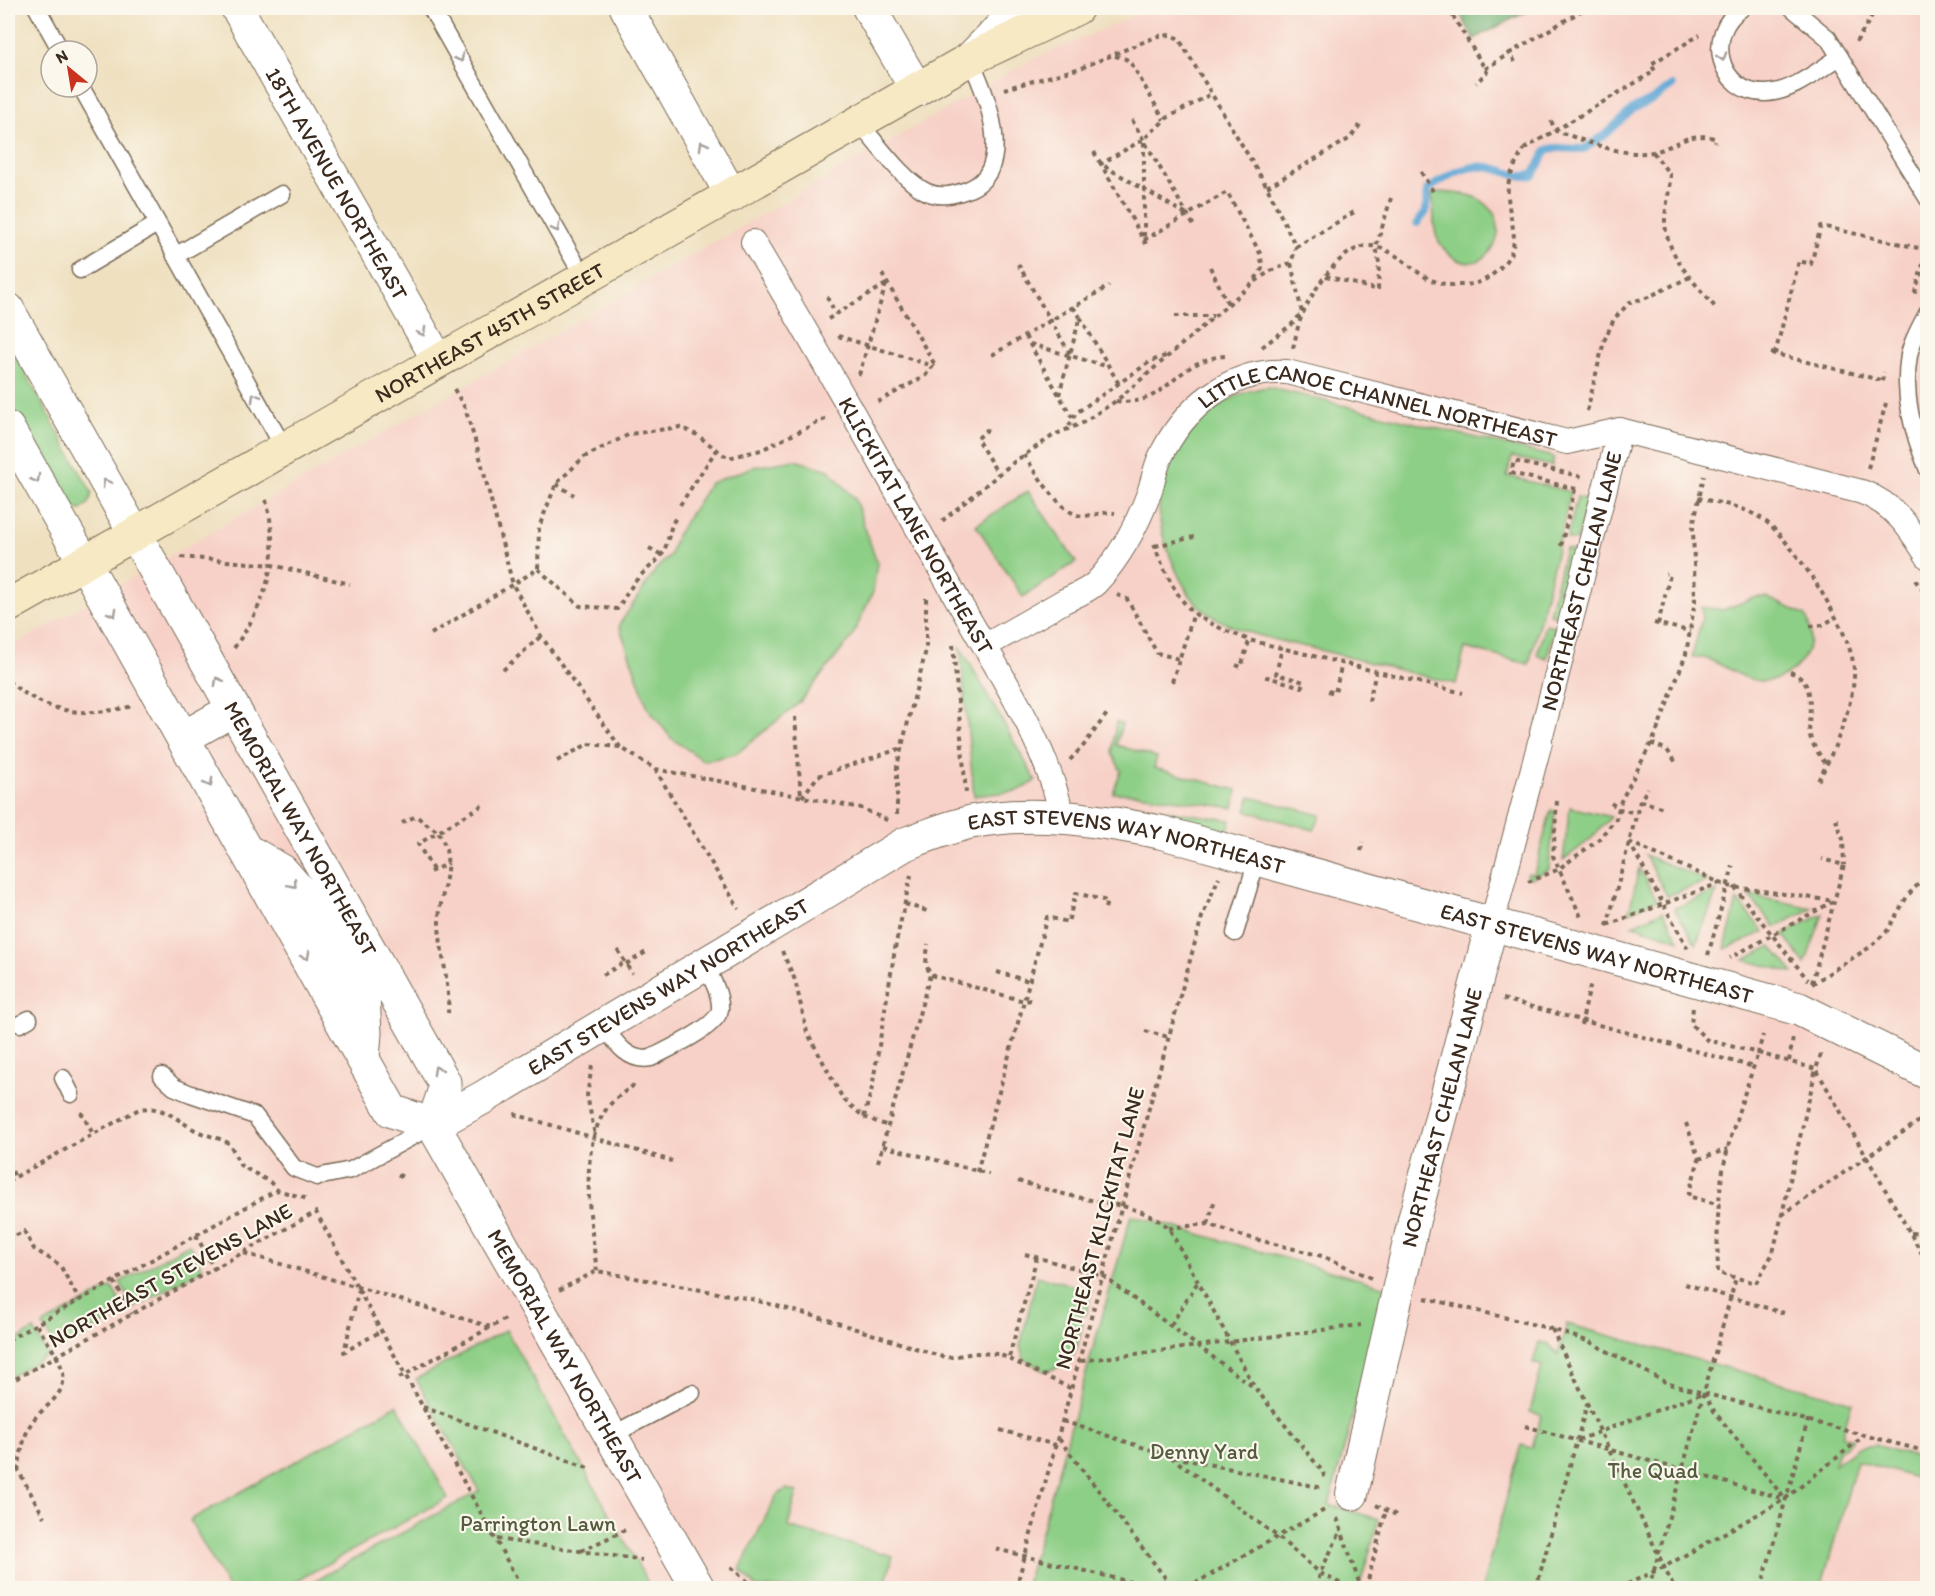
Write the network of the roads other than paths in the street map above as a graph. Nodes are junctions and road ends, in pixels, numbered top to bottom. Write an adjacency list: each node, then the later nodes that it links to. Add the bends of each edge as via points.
1 (37, 8): 10 (lane)
2 (237, 8): 26 (street, 18TH AVENUE NORTHEAST, one-way to 26)
3 (431, 8): 23 (lane, one-way to 23)
4 (626, 8): 17 (street, one-way to 4)
5 (869, 8): 13 (street)
6 (1020, 8): 12 (street, NORTHEAST 45TH STREET)
7 (1077, 8): 12 (main road, NORTHEAST 45TH STREET)
8 (1742, 8): 11 (lane, one-way to 11, via 1724,26 1718,47 1728,73 1751,91 1781,90)
9 (1792, 8): 11 (lane, via 1828,38)
10 (54, 39)
11 (1840, 57): 18 (lane)
12 (976, 71): 13 (main road, NORTHEAST 45TH STREET); 15 (lane, via 994,127 992,168 983,180 954,195 939,196 925,191)
13 (917, 90): 15 (main road, NORTHEAST 45TH STREET)
14 (88, 99): 19 (lane)
15 (859, 123): 17 (main road, NORTHEAST 45TH STREET)
16 (282, 194): 21 (lane)
17 (732, 196): 23 (main road, NORTHEAST 45TH STREET)
18 (1928, 199)
19 (157, 224): 21 (lane); 22 (lane)
20 (753, 242): 35 (street, KLICKITAT LANE NORTHEAST, via 809,329)
21 (176, 256): 29 (lane, one-way to 21)
22 (80, 270)
23 (584, 278): 26 (main road, NORTHEAST 45TH STREET)
24 (8, 309): 31 (street, one-way to 24)
25 (1928, 312): 30 (lane, via 1910,353 1907,386 1915,437)
26 (438, 360): 29 (main road, NORTHEAST 45TH STREET)
27 (8, 428): 33 (street, one-way to 33)
28 (1620, 430): 32 (street, LITTLE CANOE CHANNEL NORTHEAST, via 1876,498 1903,520); 35 (street, LITTLE CANOE CHANNEL NORTHEAST, via 1567,442 1287,372 1247,375 1194,408 1174,432 1159,460 1139,517 1116,557 1094,584); 40 (street, NORTHEAST CHELAN LANE)
29 (284, 448): 31 (main road, NORTHEAST 45TH STREET)
30 (1928, 470)
31 (135, 534): 33 (main road, NORTHEAST 45TH STREET); 36 (street, MEMORIAL WAY NORTHEAST, one-way to 31)
32 (1928, 557)
33 (84, 562): 34 (main road, NORTHEAST 45TH STREET); 37 (street, one-way to 37)
34 (8, 606)
35 (985, 646): 38 (street, KLICKITAT LANE NORTHEAST, via 1053,778)
36 (234, 709): 37 (street); 48 (street, MEMORIAL WAY NORTHEAST, one-way to 36, via 444,1082)
37 (183, 738): 48 (street, one-way to 48, via 246,850 282,871 303,895 363,996 363,1058 393,1111)
38 (1062, 816): 39 (street, EAST STEVENS WAY NORTHEAST, via 1160,832); 42 (street, EAST STEVENS WAY NORTHEAST, via 971,822 904,844)
39 (1257, 860): 40 (street, EAST STEVENS WAY NORTHEAST); 41 (lane)
40 (1496, 909): 44 (street, EAST STEVENS WAY NORTHEAST, via 1799,1009); 51 (street, NORTHEAST CHELAN LANE)
41 (1235, 933)
42 (704, 964): 43 (street, EAST STEVENS WAY NORTHEAST); 43 (lane, via 720,1010 711,1024 642,1060 626,1053)
43 (603, 1025): 48 (street, EAST STEVENS WAY NORTHEAST)
44 (1928, 1073)
45 (162, 1076): 48 (lane, EAST STEVENS WAY NORTHEAST, via 174,1087 255,1116 287,1161 306,1175 327,1177 351,1170)
46 (63, 1078): 47 (lane)
47 (75, 1100)
48 (433, 1125): 50 (street, MEMORIAL WAY NORTHEAST)
49 (692, 1393): 50 (lane)
50 (612, 1435): 52 (street, MEMORIAL WAY NORTHEAST)
51 (1342, 1499)
52 (698, 1588)

